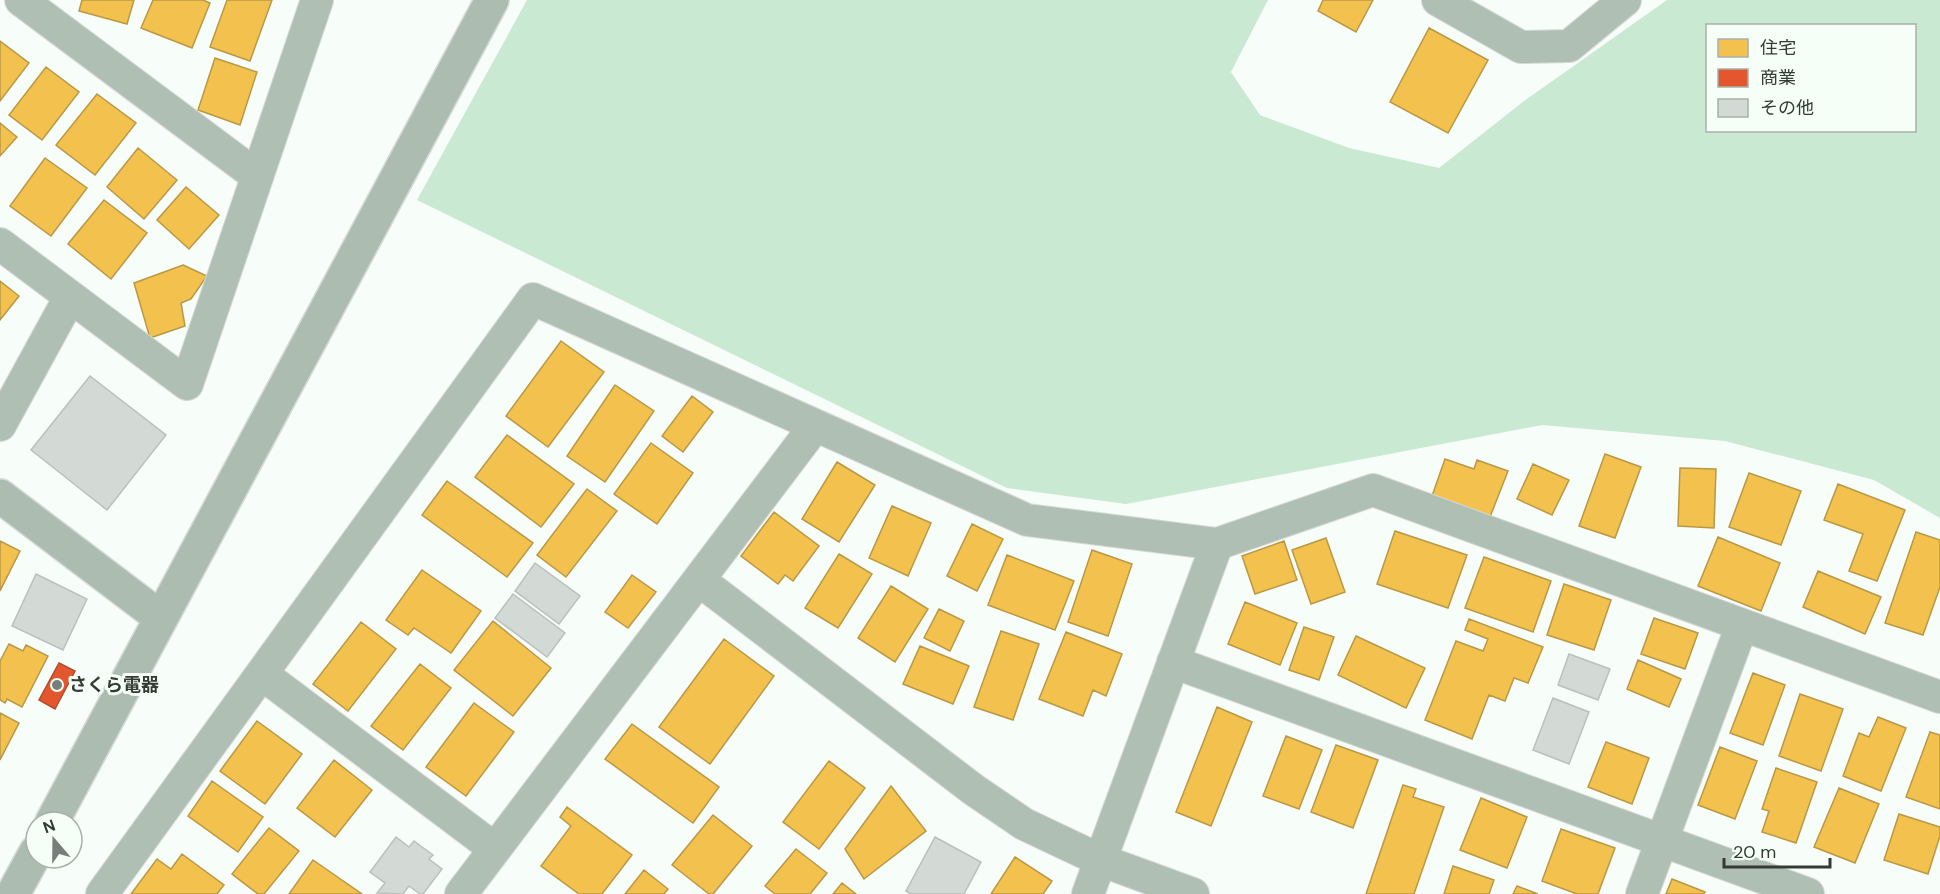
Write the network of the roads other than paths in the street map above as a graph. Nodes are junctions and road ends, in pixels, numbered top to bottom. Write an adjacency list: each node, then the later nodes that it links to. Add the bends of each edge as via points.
1 (21, 0): 6 (street)
2 (317, 0): 6 (street)
3 (492, 0): 14 (street)
4 (1438, 0): 5 (street, via 1521,47 1569,46)
5 (1625, 0)
6 (257, 176): 8 (street, via 187,384)
7 (0, 244): 8 (street)
8 (70, 297): 9 (street)
9 (0, 425)
10 (815, 426): 12 (street, via 1026,520); 13 (street); 17 (street, via 533,299)
11 (0, 496): 14 (street)
12 (1217, 544): 15 (street, via 1373,490); 16 (street)
13 (699, 580): 21 (street); 22 (street, via 974,790 1024,824)
14 (161, 618): 19 (street)
15 (1742, 625): 18 (street); 20 (street)
16 (1173, 662): 20 (street); 22 (street)
17 (262, 674): 21 (street); 25 (street)
18 (1940, 697)
19 (58, 810)
20 (1662, 841): 29 (street); 30 (street)
21 (495, 849): 26 (street)
22 (1100, 860): 27 (street); 28 (street)
23 (26, 870): 24 (street)
24 (13, 894)
25 (102, 894)
26 (462, 894)
27 (1088, 894)
28 (1193, 894)
29 (1642, 894)
30 (1808, 894)

